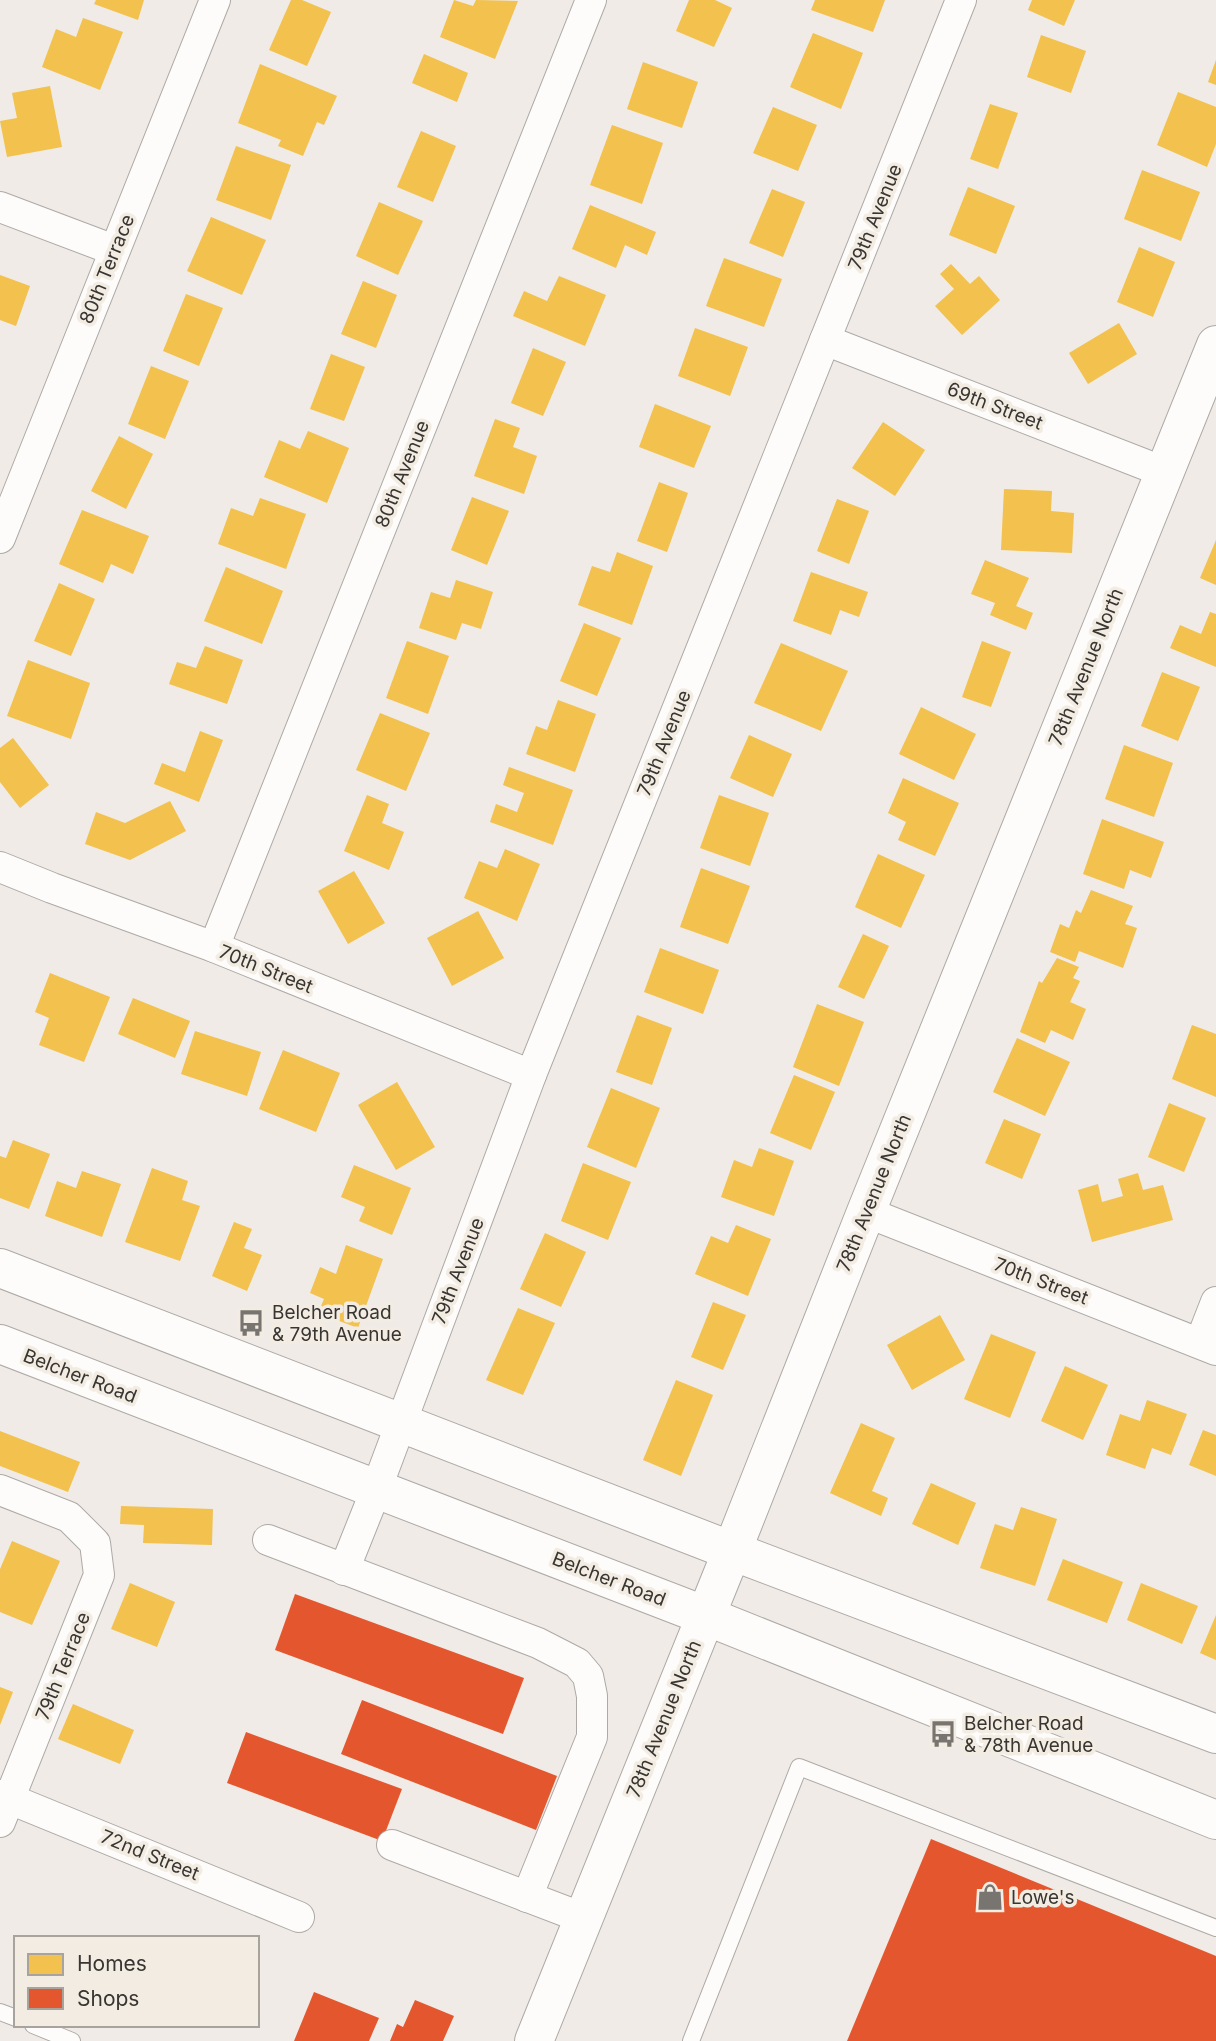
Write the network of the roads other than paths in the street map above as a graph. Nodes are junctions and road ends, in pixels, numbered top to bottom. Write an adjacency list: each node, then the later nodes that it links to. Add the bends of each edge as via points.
1 (215, 0): 5 (street, 80th Terrace)
2 (591, 0): 11 (street, 80th Avenue)
3 (961, 0): 6 (street, 79th Avenue)
4 (0, 207): 5 (street)
5 (114, 250): 9 (street, 80th Terrace)
6 (825, 340): 8 (street, 69th Street); 12 (street, 79th Avenue)
7 (1216, 345): 8 (main road, 78th Avenue North)
8 (1164, 472): 13 (main road, 78th Avenue North)
9 (0, 538)
10 (0, 867): 11 (street, 70th Street)
11 (214, 947): 12 (street, 70th Street)
12 (531, 1075): 18 (street, 79th Avenue)
13 (866, 1212): 17 (street, 70th Street); 22 (main road, 78th Avenue North)
14 (0, 1268): 18 (main road)
15 (1216, 1302): 17 (street)
16 (0, 1345): 20 (main road, Belcher Road)
17 (1208, 1346)
18 (401, 1422): 20 (street, 79th Avenue); 22 (main road)
19 (0, 1489): 26 (street, 79th Terrace, via 69,1517 95,1543 99,1575)
20 (376, 1490): 23 (street, 79th Avenue); 24 (main road, Belcher Road)
21 (268, 1539): 23 (street)
22 (732, 1551): 24 (main road, 78th Avenue North); 25 (main road)
23 (344, 1570): 29 (street, via 538,1643 578,1663 588,1676 592,1737)
24 (706, 1616): 27 (main road, Belcher Road); 31 (main road, 78th Avenue North)
25 (1216, 1734)
26 (3, 1805): 30 (street, 72nd Street)
27 (1216, 1820)
28 (392, 1844): 29 (street)
29 (527, 1897): 31 (street)
30 (299, 1917)
31 (583, 1918): 35 (main road, 78th Avenue North)
32 (1216, 1928): 36 (lane, via 799,1767)
33 (38, 2027): 34 (lane)
34 (72, 2041)
35 (534, 2041)
36 (691, 2041)

